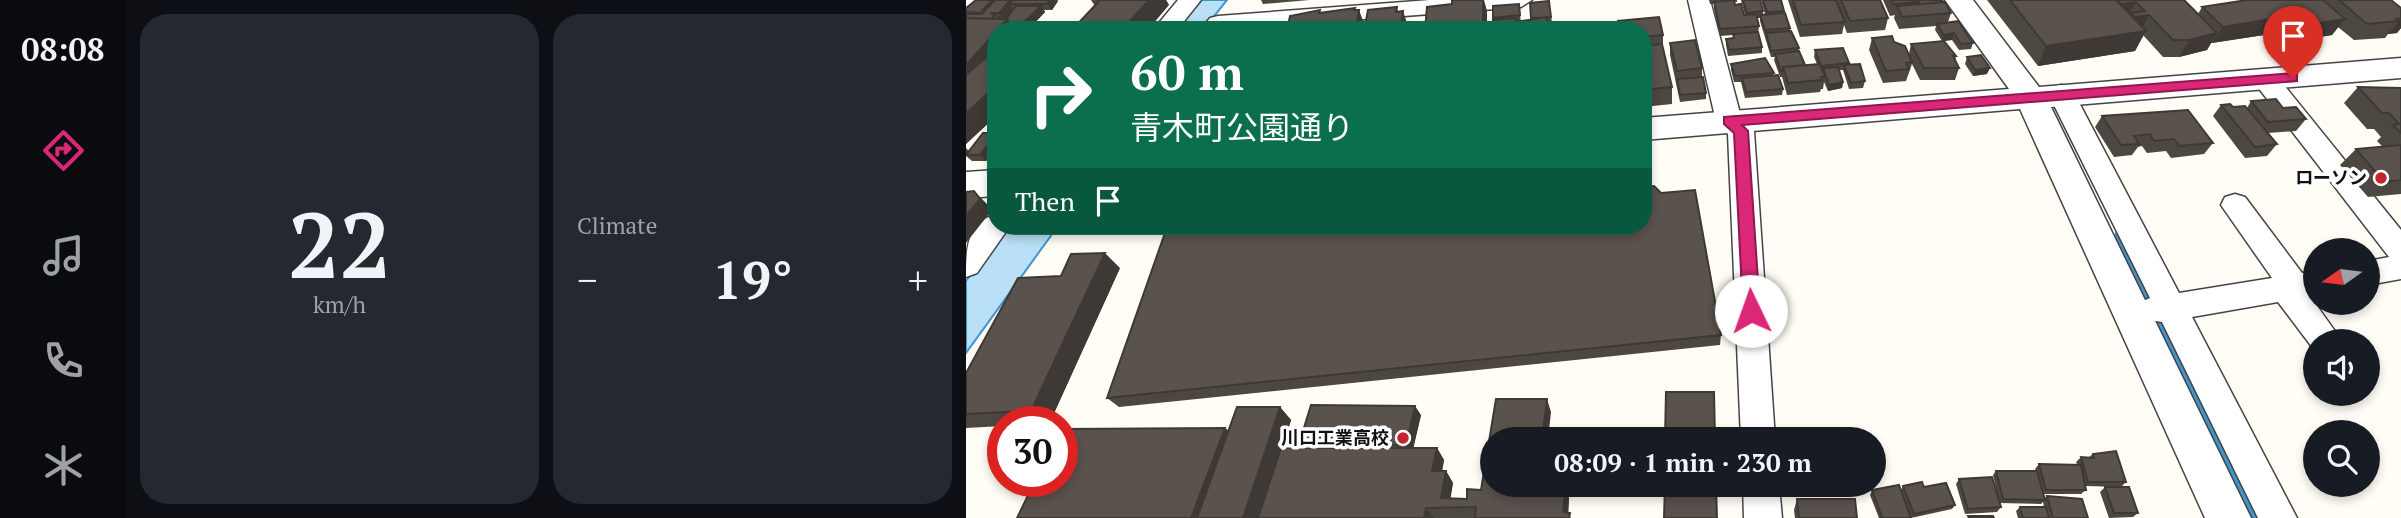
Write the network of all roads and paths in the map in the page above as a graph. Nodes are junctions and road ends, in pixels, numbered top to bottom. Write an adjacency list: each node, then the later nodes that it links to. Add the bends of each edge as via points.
1 (972, 0): 7 (street)
2 (1190, 0): 9 (street)
3 (1237, 0): 10 (street)
4 (1521, 0): 8 (street)
5 (1699, 0): 15 (street)
6 (1959, 0): 14 (street)
7 (966, 6)
8 (1422, 13): 11 (street)
9 (1172, 21)
10 (1220, 21)
11 (1304, 21)
12 (2401, 68): 13 (street)
13 (2266, 80): 14 (street); 21 (street)
14 (2045, 95): 15 (street); 26 (street); 27 (street)
15 (1729, 121): 16 (street); 29 (street, via 1741,131)
16 (1652, 128)
17 (987, 184): 18 (street)
18 (966, 186)
19 (2235, 205): 25 (street)
20 (988, 235): 22 (street)
21 (2401, 251)
22 (966, 265)
23 (2401, 267): 24 (street)
24 (2380, 271)
25 (2298, 286): 26 (street); 28 (street)
26 (2171, 309): 27 (street); 33 (street)
27 (2132, 312): 32 (street)
28 (2320, 329)
29 (1757, 427)
30 (1762, 497): 31 (street)
31 (1763, 518)
32 (2228, 518)
33 (2278, 518)

